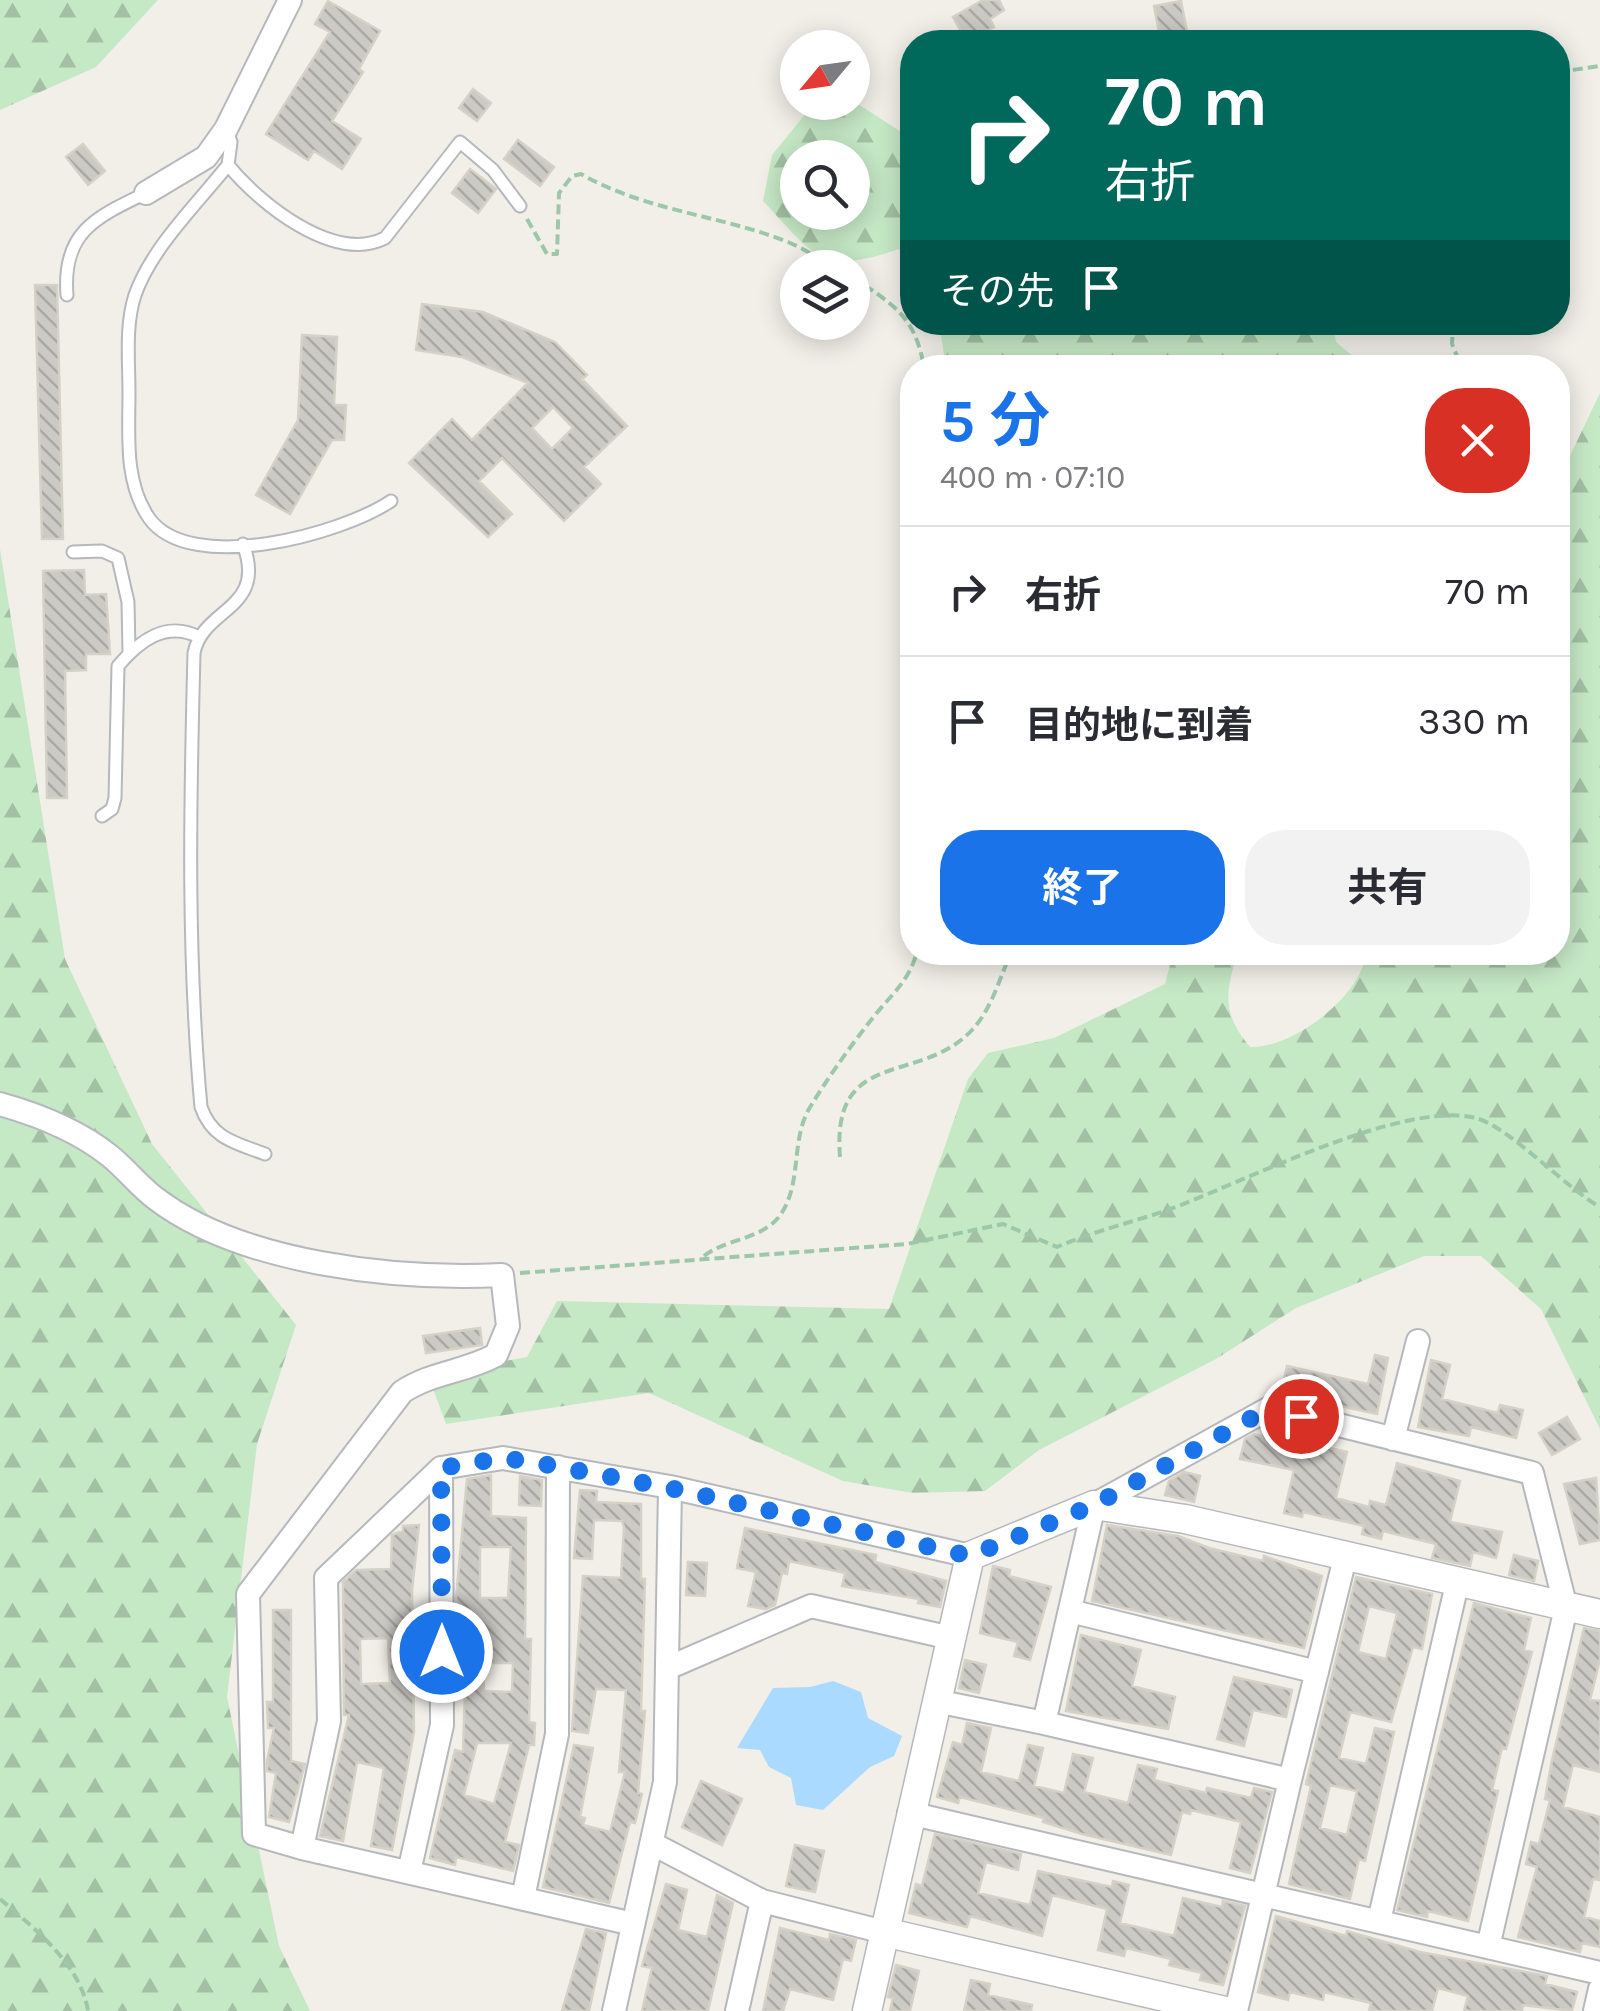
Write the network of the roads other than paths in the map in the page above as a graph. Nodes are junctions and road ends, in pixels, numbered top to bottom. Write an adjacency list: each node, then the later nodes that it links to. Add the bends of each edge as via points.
1 (290, 0): 2 (street)
2 (226, 128): 3 (lane); 4 (street, via 206,157)
3 (228, 165): 5 (lane, via 298,224 353,245 385,238 460,142 494,170); 8 (lane, via 160,252 135,296 128,447 139,499 163,534 189,544)
4 (146, 193): 6 (lane, via 84,227 70,261)
5 (520, 206)
6 (67, 295)
7 (390, 501): 8 (lane, via 336,530)
8 (243, 544): 10 (lane, via 250,571 246,586 233,609)
9 (72, 552): 11 (lane, via 118,558)
10 (199, 637): 11 (lane, via 166,630); 14 (lane, via 188,876 201,1108 214,1134)
11 (129, 654): 12 (lane, via 118,666 114,690 116,798)
12 (102, 816)
13 (0, 1104): 35 (street, via 70,1129 156,1199 274,1255 502,1275 508,1326 496,1355 426,1376 402,1392 248,1594 254,1834)
14 (265, 1154)
15 (1418, 1341): 16 (street)
16 (1393, 1440): 20 (street, via 1270,1408); 24 (street, via 1532,1472)
17 (558, 1466): 18 (street, via 503,1458); 19 (street); 38 (street, via 557,1734)
18 (441, 1468): 35 (street, via 326,1578 329,1721); 36 (street, via 442,1725)
19 (670, 1488): 21 (street); 28 (street)
20 (1094, 1505): 21 (street); 22 (street, via 1185,1519); 25 (street)
21 (970, 1556): 27 (street)
22 (1344, 1558): 23 (street); 29 (street)
23 (1457, 1584): 24 (street); 40 (street)
24 (1566, 1608): 26 (street); 43 (street)
25 (1070, 1611): 29 (street); 31 (street)
26 (1600, 1614)
27 (952, 1638): 28 (street, via 812,1606); 30 (street)
28 (670, 1667): 34 (street, via 665,1782)
29 (1317, 1672): 32 (street)
30 (936, 1701): 31 (street); 33 (street)
31 (1044, 1723): 32 (street)
32 (1290, 1780): 37 (street)
33 (910, 1813): 37 (street); 42 (street)
34 (654, 1844): 39 (street); 41 (street)
35 (302, 1848): 36 (street)
36 (408, 1872): 38 (street)
37 (1264, 1895): 40 (street); 50 (street)
38 (523, 1898): 41 (street)
39 (762, 1901): 42 (street); 47 (street)
40 (1378, 1921): 43 (street)
41 (633, 1924): 46 (street)
42 (884, 1932): 48 (street); 49 (street)
43 (1488, 1947): 44 (street)
44 (1600, 1974)
45 (1600, 1988): 51 (street)
46 (614, 2011)
47 (738, 2011)
48 (866, 2011)
49 (1226, 2011)
50 (1236, 2011)
51 (1595, 2011)

